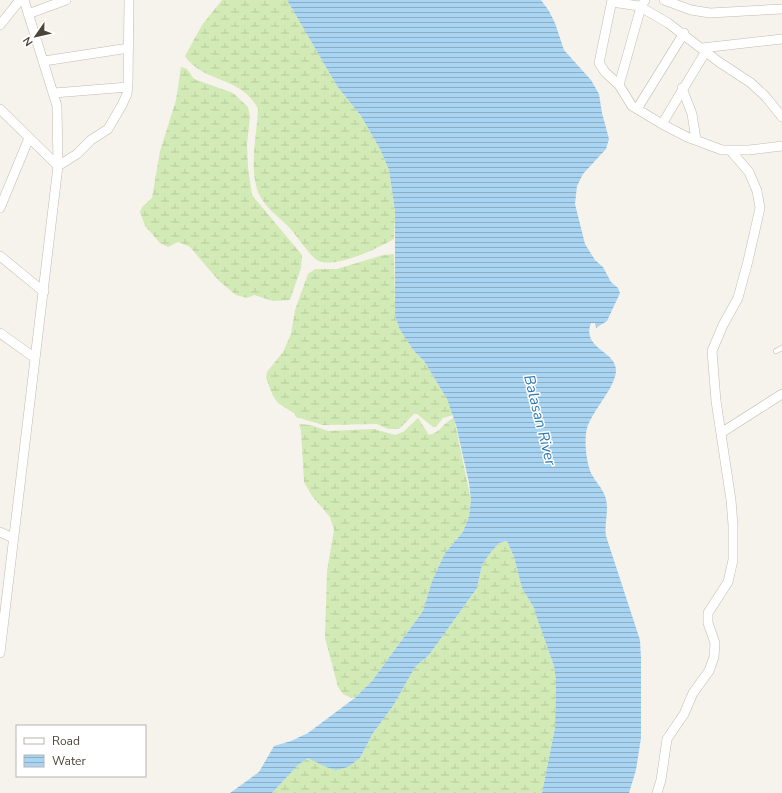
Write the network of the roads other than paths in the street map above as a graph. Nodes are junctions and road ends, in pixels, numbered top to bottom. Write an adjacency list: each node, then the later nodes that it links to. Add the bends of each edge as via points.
1 (20, 0): 10 (street)
2 (24, 0): 9 (street)
3 (66, 0): 9 (street)
4 (129, 0): 13 (street)
5 (664, 0): 8 (street, via 691,10 710,13)
6 (612, 1): 7 (street); 16 (street, via 599,63)
7 (643, 4): 11 (street); 16 (street)
8 (782, 9)
9 (28, 14): 15 (street)
10 (0, 25)
11 (684, 33): 14 (street); 21 (street)
12 (782, 39): 14 (street)
13 (129, 48): 15 (street); 17 (street)
14 (704, 49): 18 (street); 22 (street, via 760,91)
15 (44, 61): 19 (street)
16 (619, 85): 21 (street, via 632,106)
17 (128, 87): 19 (street); 28 (street, via 112,124 77,154)
18 (682, 88): 23 (street); 25 (street, via 692,114)
19 (54, 93): 28 (street, via 59,131)
20 (0, 109): 24 (street)
21 (637, 109): 23 (street)
22 (782, 117)
23 (662, 124): 25 (street)
24 (29, 138): 28 (street); 29 (street)
25 (696, 140): 27 (street, via 715,148)
26 (782, 146): 27 (street)
27 (730, 150): 37 (street, via 749,172 757,191 760,208 738,298 712,351)
28 (58, 166): 31 (street)
29 (0, 208)
30 (0, 256): 31 (street)
31 (44, 292): 35 (street)
32 (0, 332): 35 (street)
33 (782, 348): 34 (lane)
34 (776, 351)
35 (36, 358): 39 (street)
36 (782, 394): 37 (street)
37 (721, 433): 42 (street, via 734,525 732,569 728,582 708,613 708,623 715,643 714,657 708,671 693,692 684,714 667,739)
38 (0, 532): 39 (street)
39 (13, 538): 40 (street)
40 (2, 617): 41 (street)
41 (0, 653)
42 (657, 793)

